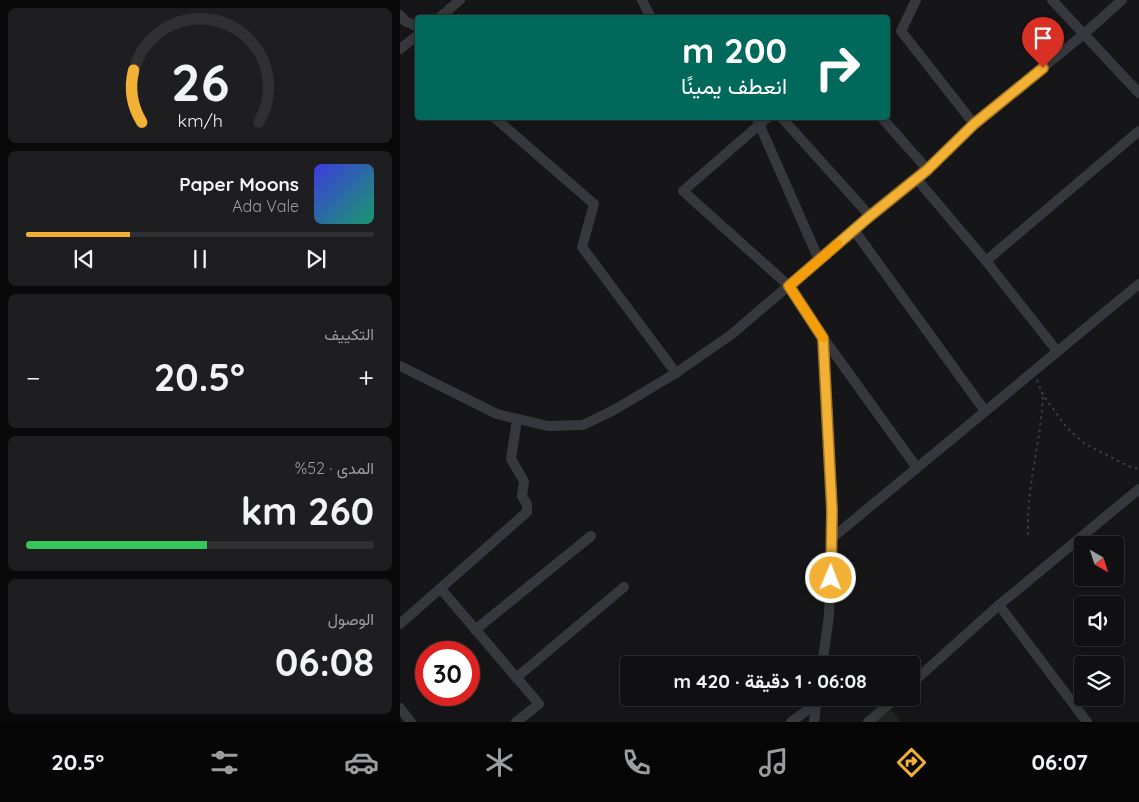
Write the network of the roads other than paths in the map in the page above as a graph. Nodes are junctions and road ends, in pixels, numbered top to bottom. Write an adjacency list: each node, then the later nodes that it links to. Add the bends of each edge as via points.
1 (460, 0): 7 (street)
2 (642, 0): 8 (street)
3 (916, 0): 18 (street, via 901,31)
4 (1052, 0): 10 (street)
5 (1122, 0): 10 (street)
6 (400, 15): 9 (street, via 404,21)
7 (442, 15)
8 (650, 15)
9 (415, 26)
10 (1084, 34): 13 (street); 18 (street)
11 (415, 38): 12 (street)
12 (400, 50)
13 (1139, 93)
14 (497, 120): 31 (street, via 594,204 582,246)
15 (761, 120): 24 (street); 27 (street, via 683,192)
16 (784, 120): 22 (street)
17 (884, 120): 20 (street)
18 (974, 124): 20 (street)
19 (1139, 131): 25 (street)
20 (927, 170): 21 (street)
21 (916, 178): 22 (street); 25 (street)
22 (870, 216): 23 (street)
23 (854, 230): 24 (street); 32 (street)
24 (819, 260): 27 (street)
25 (986, 261): 29 (street)
26 (1139, 284): 29 (street)
27 (789, 286): 28 (street); 31 (street, via 732,334)
28 (823, 338): 34 (street); 37 (street)
29 (1057, 352): 32 (street)
30 (400, 366): 33 (street, via 497,414)
31 (676, 373): 33 (street, via 614,410 583,424 548,426)
32 (985, 411): 34 (street)
33 (517, 418): 39 (street, via 511,459 524,481 522,496 527,512)
34 (917, 468): 37 (street)
35 (1139, 489): 40 (street)
36 (591, 536): 42 (street)
37 (831, 539): 43 (street, via 829,616)
38 (624, 587): 45 (street)
39 (441, 590): 41 (street); 42 (street)
40 (1000, 605): 44 (street); 55 (street)
41 (400, 624)
42 (476, 630): 45 (street)
43 (823, 656)
44 (920, 676)
45 (516, 678): 51 (street, via 539,704)
46 (810, 706): 52 (street)
47 (816, 706): 53 (street)
48 (887, 706): 54 (street)
49 (400, 708): 50 (street)
50 (411, 722)
51 (516, 722)
52 (791, 722)
53 (814, 722)
54 (868, 722)
55 (1087, 722)

